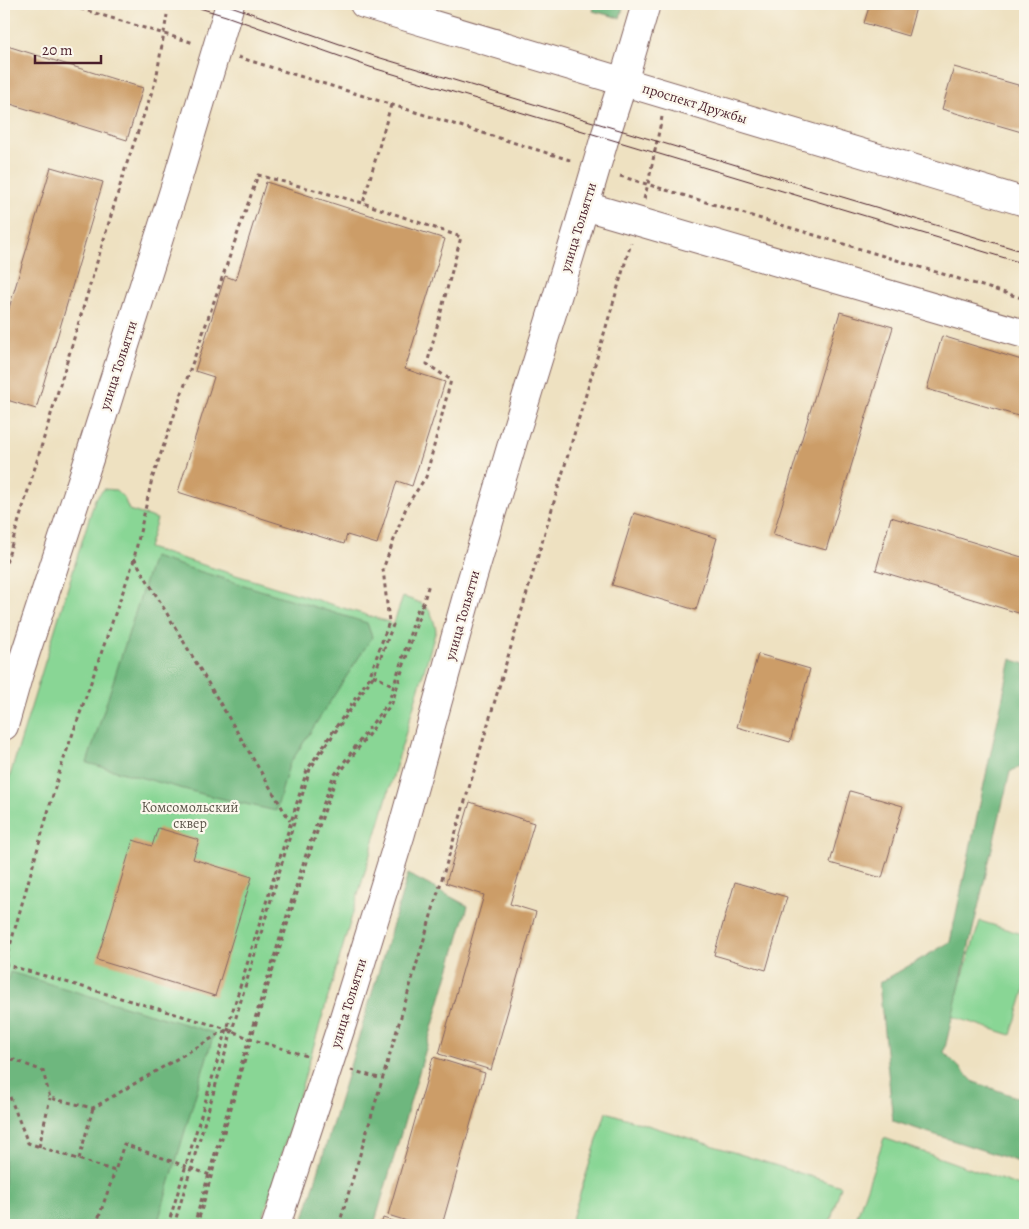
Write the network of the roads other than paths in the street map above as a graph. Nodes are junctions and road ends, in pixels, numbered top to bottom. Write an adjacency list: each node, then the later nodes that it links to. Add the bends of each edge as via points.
1 (230, 4): 8 (street, улица Тольятти)
2 (364, 4): 4 (street, проспект Дружбы)
3 (646, 4): 4 (street, улица Тольятти)
4 (623, 82): 5 (street, проспект Дружбы); 6 (street, улица Тольятти)
5 (1025, 202)
6 (585, 206): 7 (street); 9 (street, улица Тольятти, via 467,596 400,833)
7 (1025, 334)
8 (4, 726)
9 (276, 1225)

